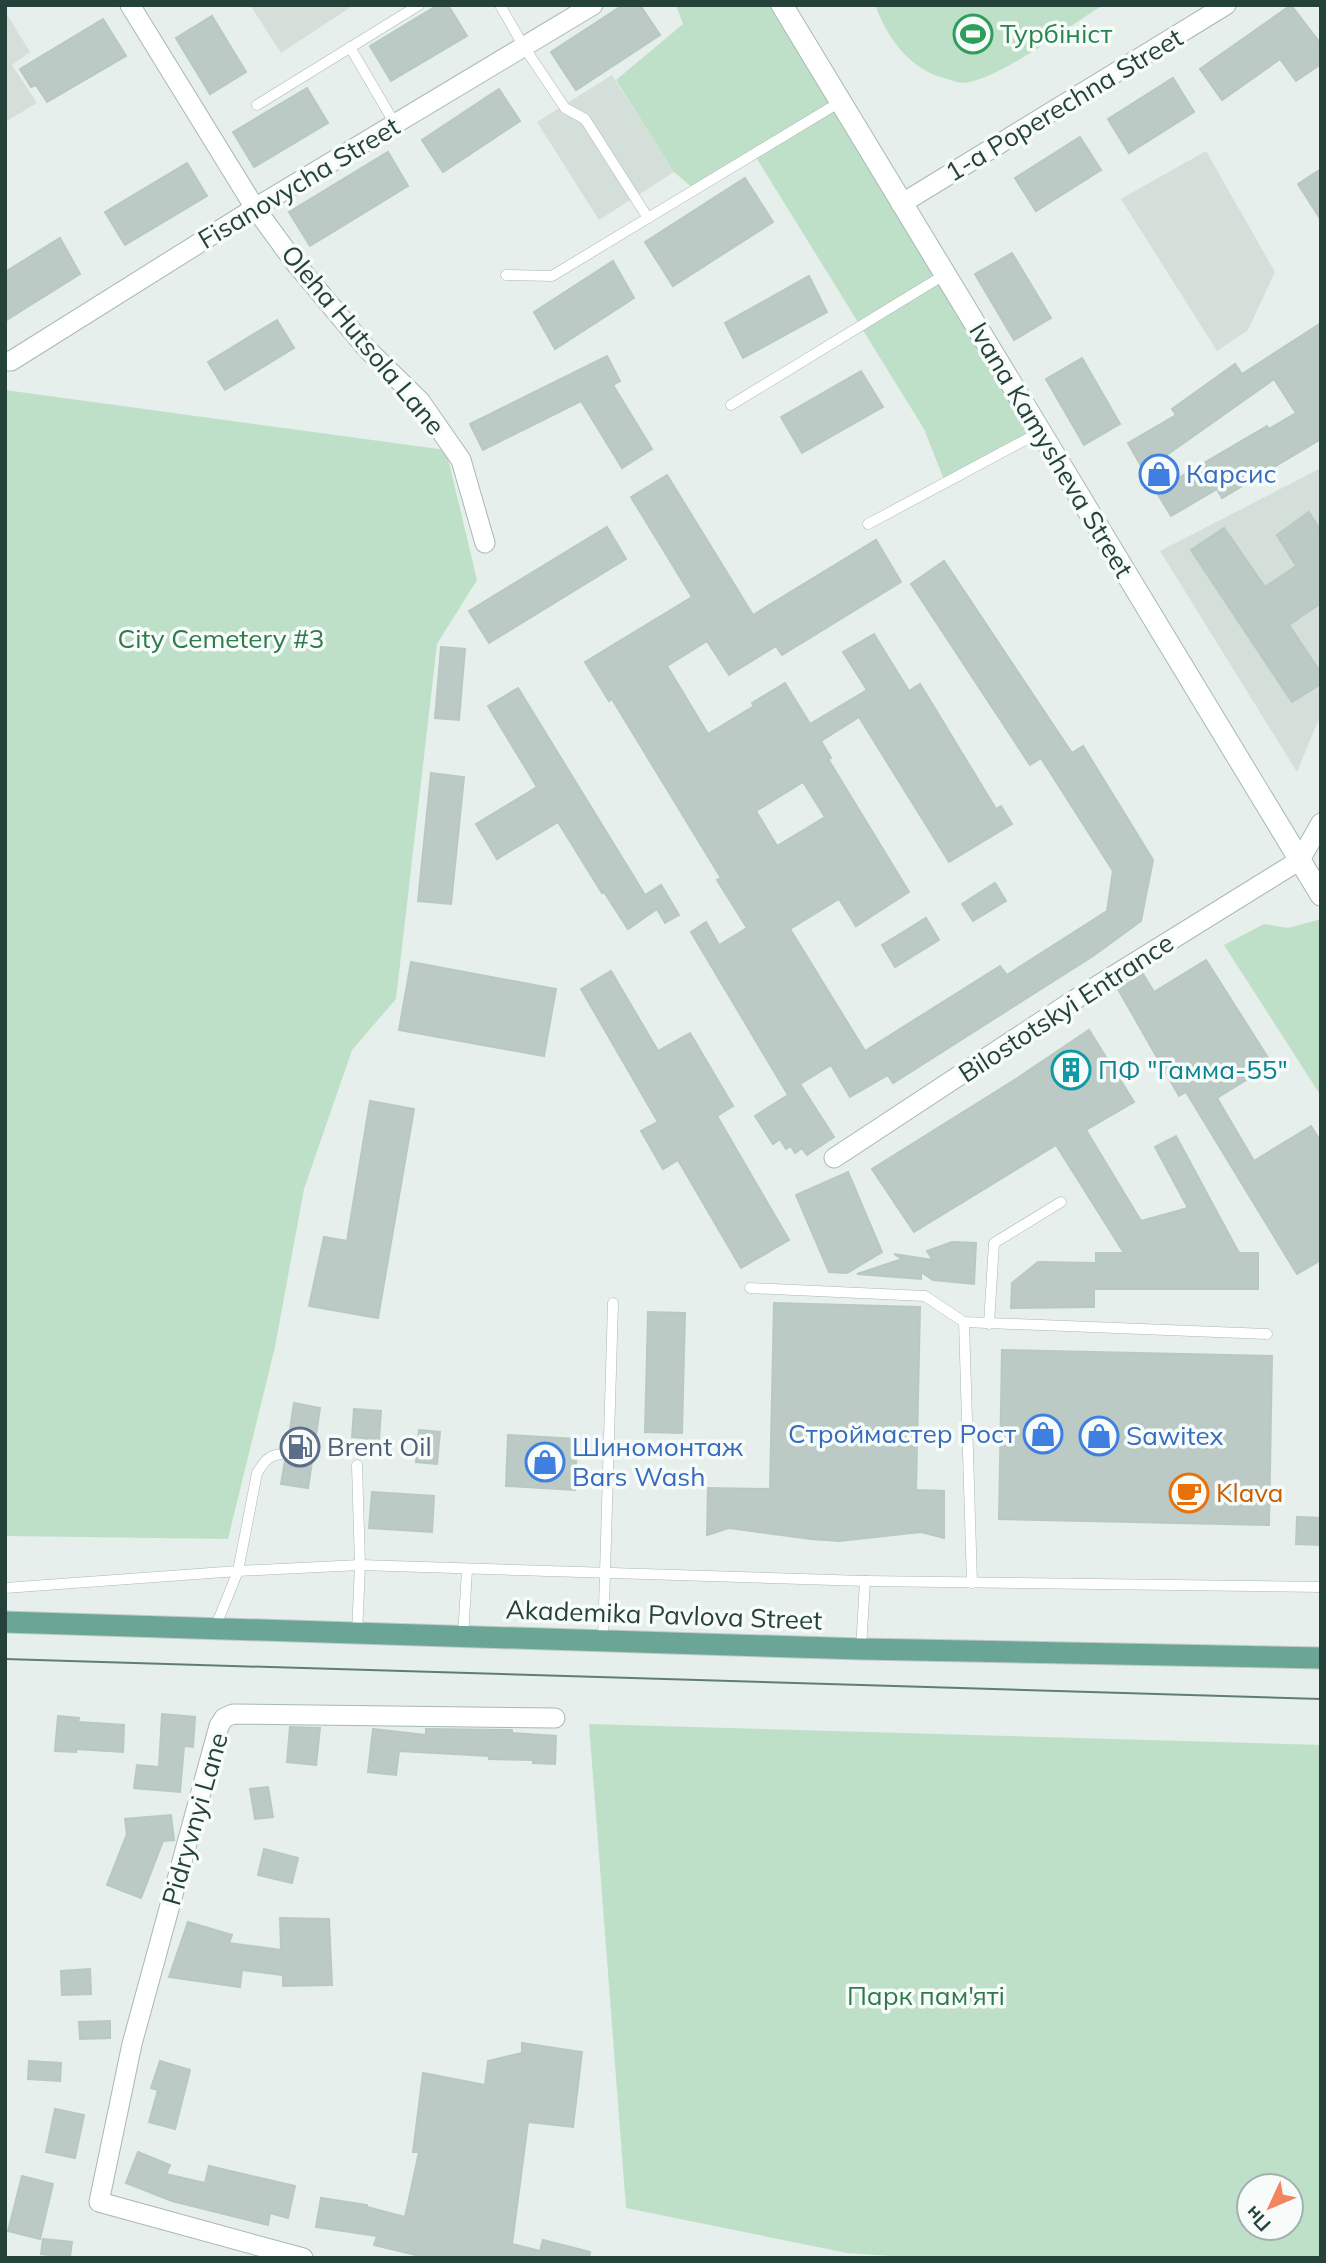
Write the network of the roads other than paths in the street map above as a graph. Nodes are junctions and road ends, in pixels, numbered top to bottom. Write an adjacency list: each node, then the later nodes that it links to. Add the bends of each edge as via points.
1 (130, 5): 13 (street, Oleha Hutsola Lane)
2 (419, 5): 7 (lane)
3 (500, 5): 8 (lane)
4 (593, 5): 8 (street, Fisanovycha Street)
5 (782, 5): 9 (street, Ivana Kamysheva Street)
6 (1226, 5): 12 (street, 1-a Poperechna Street)
7 (350, 47): 10 (lane); 11 (lane)
8 (524, 47): 11 (street, Fisanovycha Street); 14 (lane, via 565,108 585,119)
9 (840, 102): 12 (street, Ivana Kamysheva Street); 14 (lane)
10 (257, 105)
11 (395, 124): 13 (street, Fisanovycha Street)
12 (901, 204): 16 (street, Ivana Kamysheva Street)
13 (255, 208): 17 (street, Fisanovycha Street); 21 (street, Oleha Hutsola Lane, via 368,350 420,401 461,460)
14 (648, 218): 15 (lane, via 552,276)
15 (506, 275)
16 (944, 275): 18 (lane); 19 (street, Ivana Kamysheva Street)
17 (5, 361)
18 (732, 405)
19 (1040, 432): 20 (lane); 23 (street, Ivana Kamysheva Street)
20 (868, 524)
21 (485, 543)
22 (1321, 824): 23 (street)
23 (1300, 860): 24 (street, Ivana Kamysheva Street); 25 (street, Bilostotskyi Entrance)
24 (1321, 895)
25 (834, 1158)
26 (1062, 1202): 30 (lane, via 993,1243)
27 (750, 1287): 29 (lane, via 925,1296)
28 (613, 1303): 37 (lane)
29 (964, 1322): 30 (lane); 39 (lane)
30 (989, 1324): 31 (lane)
31 (1267, 1334)
32 (282, 1454): 36 (lane, via 265,1459 257,1473)
33 (357, 1465): 34 (lane)
34 (360, 1565): 35 (lane); 36 (lane); 44 (lane)
35 (467, 1570): 37 (lane); 45 (lane)
36 (238, 1572): 41 (lane); 43 (lane)
37 (605, 1573): 38 (lane); 46 (lane)
38 (865, 1581): 39 (lane); 47 (lane)
39 (972, 1583): 40 (lane)
40 (1321, 1587)
41 (5, 1588)
42 (5, 1622): 43 (main road, Akademika Pavlova Street)
43 (215, 1628): 44 (main road, Akademika Pavlova Street)
44 (357, 1634): 45 (main road, Akademika Pavlova Street)
45 (463, 1637): 46 (main road, Akademika Pavlova Street)
46 (603, 1640): 47 (main road, Akademika Pavlova Street)
47 (861, 1649): 48 (main road, Akademika Pavlova Street)
48 (1321, 1658)
49 (555, 1718): 50 (street, Pidryvnyi Lane, via 233,1714 219,1727 132,2044 99,2202)
50 (303, 2258)

